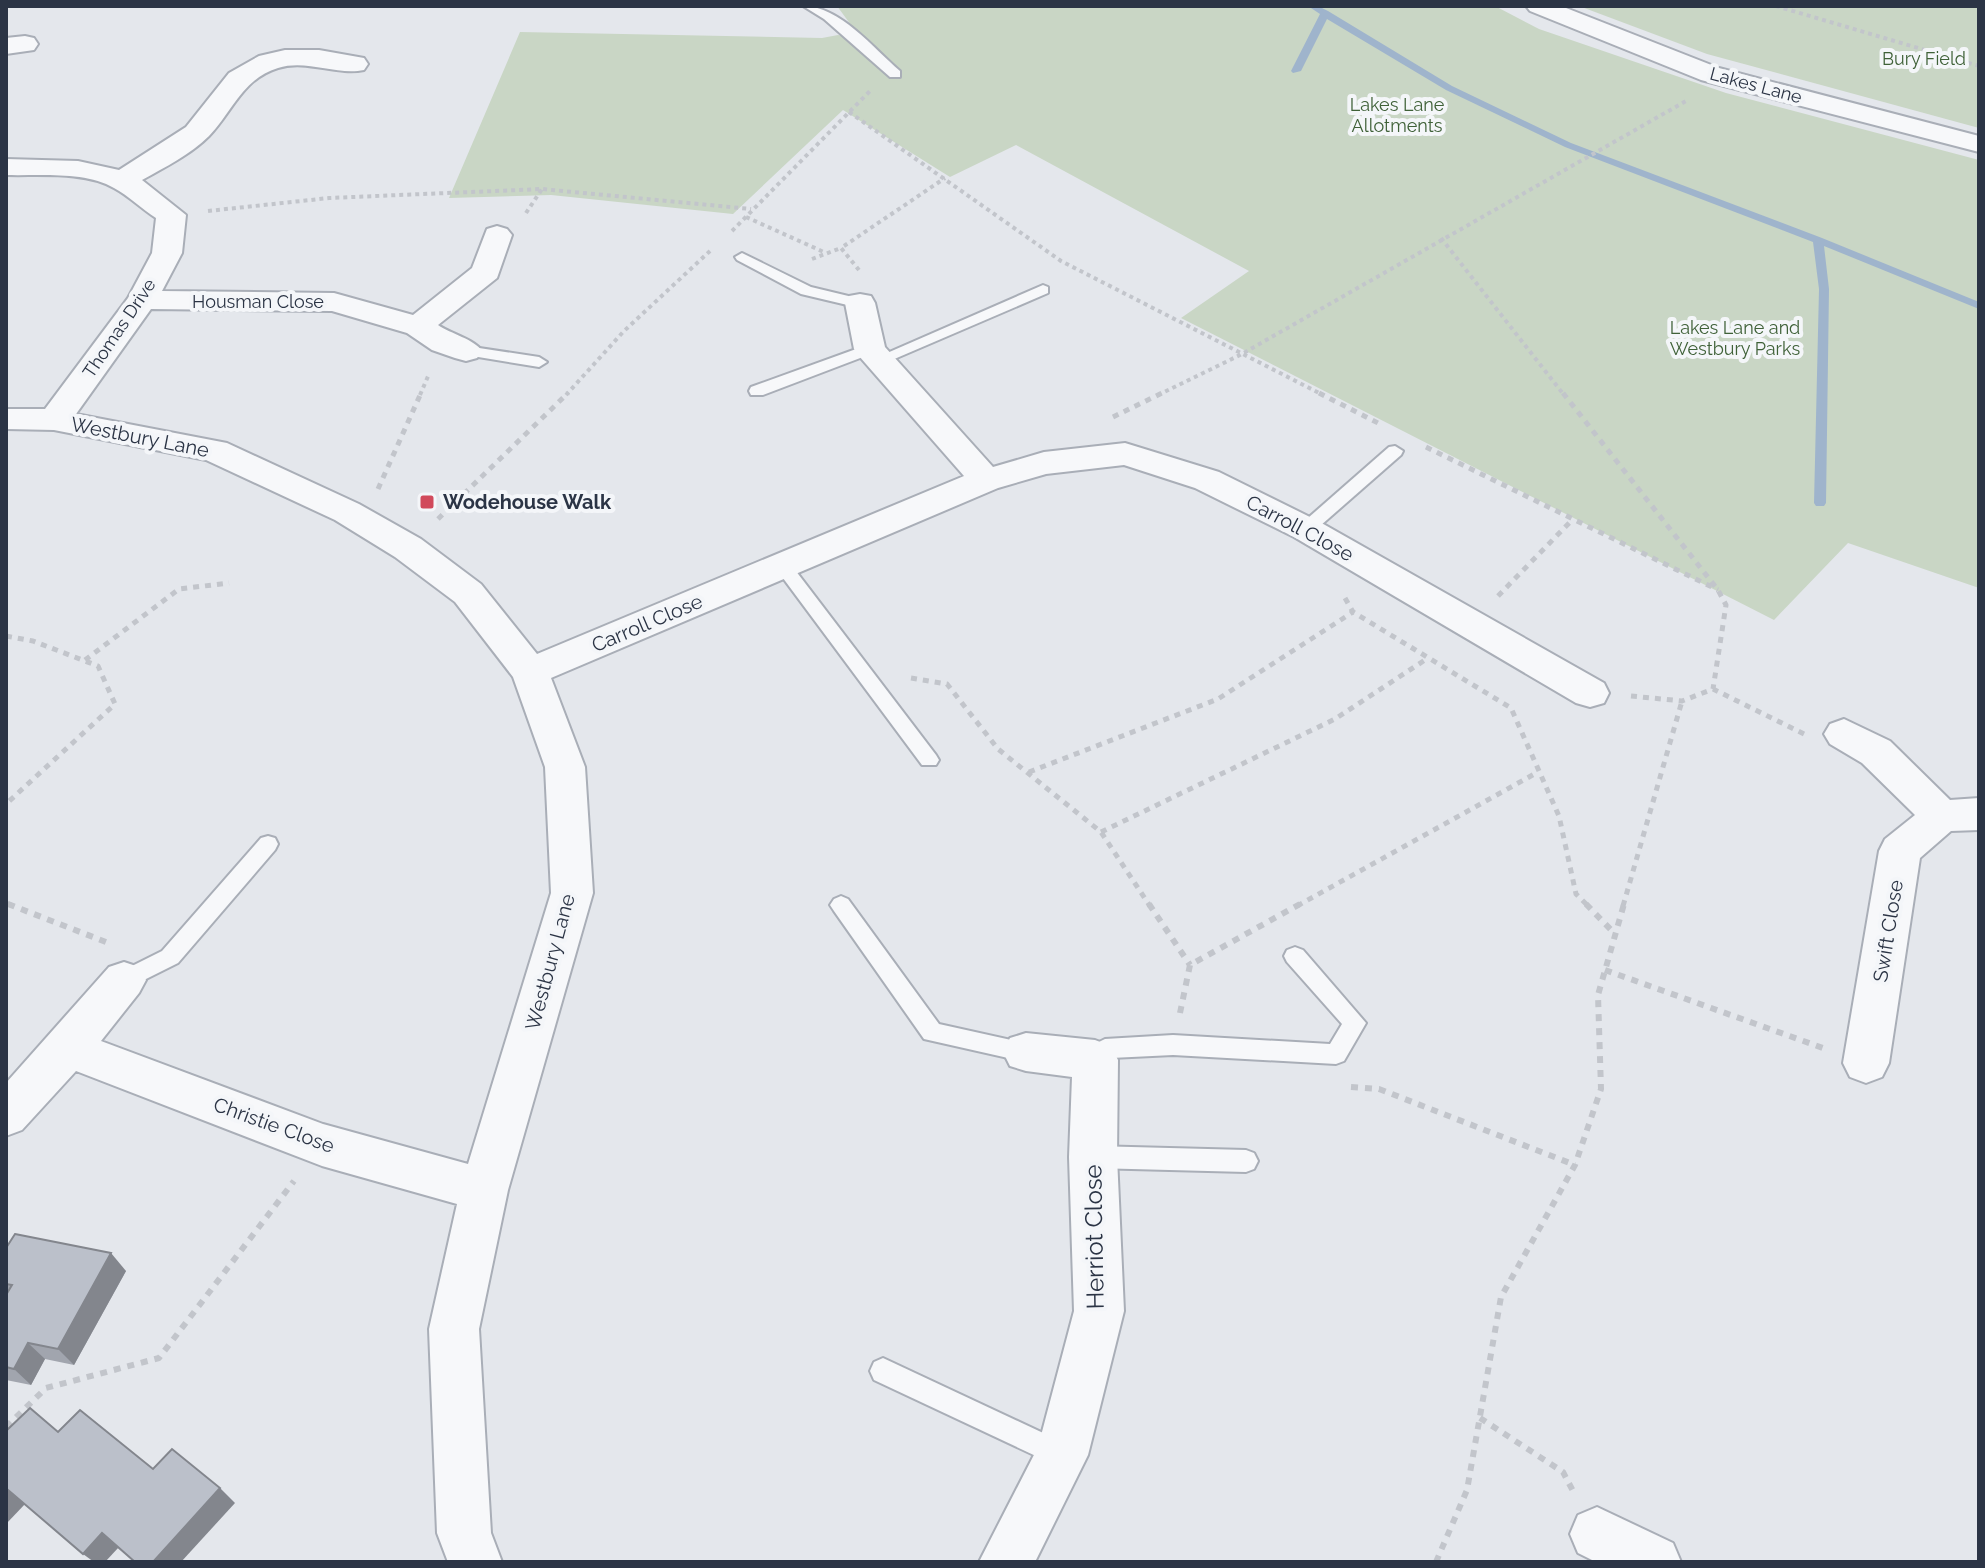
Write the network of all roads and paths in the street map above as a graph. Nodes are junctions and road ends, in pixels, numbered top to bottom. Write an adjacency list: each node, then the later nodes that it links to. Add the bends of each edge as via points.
1 (809, 6): 5 (lane)
2 (1539, 6): 6 (street, Lakes Lane)
3 (1776, 6): 4 (path)
4 (1979, 66)
5 (895, 74): 8 (path)
6 (1727, 78): 9 (street, Lakes Lane); 18 (path)
7 (331, 86): 12 (street, via 364,58 311,55 277,59 247,71 196,133)
8 (849, 112): 11 (path); 13 (path)
9 (1979, 144)
10 (6, 167): 12 (street, via 56,167)
11 (945, 178): 24 (path, via 841,248 859,269); 27 (path, via 1061,261)
12 (122, 180): 14 (street)
13 (751, 209): 14 (path, via 542,189 329,198); 15 (path)
14 (171, 215): 23 (street, Thomas Drive, via 167,253)
15 (746, 217): 17 (path); 20 (path)
16 (497, 235): 25 (street, via 486,272)
17 (728, 235)
18 (1441, 238): 27 (path); 44 (path)
19 (718, 243): 40 (path)
20 (826, 253)
21 (742, 257): 24 (lane, via 806,291)
22 (1043, 290): 26 (lane)
23 (142, 300): 25 (street, Housman Close, via 334,302); 31 (street, Thomas Drive)
24 (860, 303): 26 (street)
25 (442, 340): 28 (lane); 38 (path)
26 (874, 354): 29 (lane); 36 (street)
27 (1240, 355): 32 (path); 35 (path, via 1063,442)
28 (539, 362)
29 (757, 391)
30 (6, 419): 31 (street, Westbury Lane)
31 (54, 420): 38 (street, Westbury Lane, via 215,451)
32 (1392, 430)
33 (1420, 444): 37 (path)
34 (1395, 451): 39 (lane)
35 (1044, 463): 36 (street, Carroll Close); 39 (street, Carroll Close, via 1125,454 1207,480)
36 (986, 480): 42 (street, Carroll Close)
37 (1573, 519): 44 (path); 46 (path)
38 (363, 523): 40 (street, Westbury Lane)
39 (1306, 529): 41 (street, Carroll Close)
40 (408, 548): 51 (street, Westbury Lane, via 468,593)
41 (1360, 559): 45 (path, via 1336,582); 46 (street, Carroll Close)
42 (783, 566): 51 (street, Carroll Close); 56 (lane)
43 (229, 583): 49 (path, via 179,589)
44 (1718, 590): 52 (path, via 1726,605)
45 (1353, 612): 48 (path); 57 (path, via 1218,699)
46 (1471, 624): 53 (street, Carroll Close)
47 (6, 636): 49 (path)
48 (1428, 658): 58 (path, via 1511,708); 61 (path, via 1335,719)
49 (85, 660): 59 (path, via 98,666 115,704)
50 (902, 667): 57 (path, via 911,678 947,684 998,749)
51 (530, 672): 81 (street, Westbury Lane, via 565,767 572,893)
52 (1713, 689): 54 (path); 55 (path, via 1814,739)
53 (1590, 693): 54 (path)
54 (1682, 701): 65 (path)
55 (1844, 734): 60 (street, Swift Close)
56 (929, 760)
57 (1029, 772): 61 (path)
58 (1538, 772): 65 (path, via 1559,816 1576,894); 67 (path)
59 (6, 804)
60 (1960, 815): 74 (street, Swift Close, via 1900,851)
61 (1101, 832): 67 (path)
62 (268, 844): 69 (lane, via 170,957)
63 (6, 903): 69 (path, via 110,943)
64 (841, 905): 72 (lane, via 932,1032)
65 (1615, 934): 68 (path)
66 (1295, 956): 70 (lane, via 1355,1023 1336,1054)
67 (1190, 965): 70 (path)
68 (1605, 970): 74 (path); 80 (path, via 1598,995 1601,1089)
69 (124, 980): 71 (street)
70 (1173, 1045): 73 (lane, via 1105,1049)
71 (68, 1048): 76 (street); 77 (street, Christie Close)
72 (1026, 1052): 73 (street)
73 (1095, 1060): 78 (street, Herriot Close)
74 (1866, 1063)
75 (1349, 1087): 80 (path, via 1379,1089)
76 (6, 1115)
77 (322, 1145): 81 (street, Christie Close); 84 (path, via 159,1358 46,1388)
78 (1093, 1157): 79 (lane); 85 (street, Herriot Close, via 1099,1311)
79 (1246, 1161)
80 (1575, 1165): 83 (path, via 1501,1297)
81 (484, 1190): 87 (street, Westbury Lane, via 454,1329 464,1533)
82 (883, 1371): 85 (lane)
83 (1480, 1418): 86 (path, via 1563,1472); 89 (path, via 1467,1490)
84 (6, 1427)
85 (1062, 1455): 88 (street, Herriot Close)
86 (1597, 1534): 90 (street)
87 (475, 1562)
88 (1006, 1562)
89 (1436, 1562)
90 (1654, 1562)

